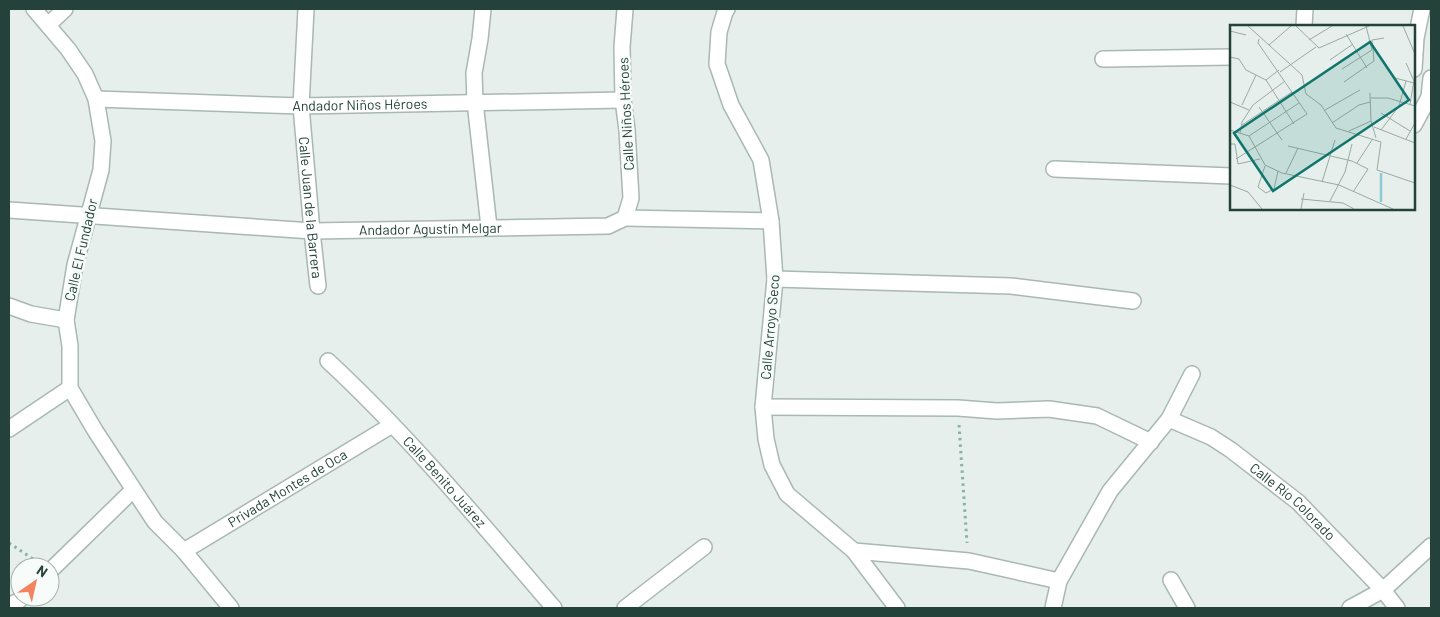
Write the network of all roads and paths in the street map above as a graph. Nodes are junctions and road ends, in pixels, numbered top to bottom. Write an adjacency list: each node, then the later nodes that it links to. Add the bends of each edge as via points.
1 (34, 9): 9 (street, Calle El Fundador)
2 (65, 9): 9 (street)
3 (306, 9): 20 (street, Calle Juan de la Barrera)
4 (483, 9): 19 (street, via 474,73)
5 (625, 9): 18 (street, Calle Niños Héroes)
6 (727, 9): 27 (street, Calle Arroyo Seco, via 719,32 717,64 731,105 761,160)
7 (1305, 9): 10 (street)
8 (1422, 9): 11 (street)
9 (48, 25): 17 (street, Calle El Fundador, via 85,74)
10 (1304, 25)
11 (1415, 54)
12 (1230, 57): 13 (street)
13 (1103, 60)
14 (1415, 69): 15 (street)
15 (1431, 71)
16 (1431, 78): 21 (street, via 1429,97)
17 (96, 99): 20 (street, Andador Niños Héroes); 25 (street, Calle El Fundador, via 103,141 101,170)
18 (623, 100): 19 (street, Andador Niños Héroes); 26 (street, Calle Niños Héroes, via 630,198)
19 (475, 102): 20 (street, Andador Niños Héroes); 28 (street)
20 (301, 106): 29 (street, Calle Juan de la Barrera)
21 (1415, 123)
22 (1054, 169): 23 (street)
23 (1230, 176)
24 (9, 210): 25 (street, Andador Agustín Melgar)
25 (89, 215): 29 (street, Andador Agustín Melgar); 34 (street, Calle El Fundador, via 75,265)
26 (625, 218): 27 (street, Andador Agustín Melgar); 28 (street, Andador Agustín Melgar, via 608,226)
27 (771, 221): 30 (street, Calle Arroyo Seco)
28 (489, 227): 29 (street, Andador Agustín Melgar)
29 (312, 231): 31 (street, Calle Juan de la Barrera)
30 (775, 279): 32 (street, via 1011,286); 38 (street, Calle Arroyo Seco)
31 (318, 286)
32 (1133, 300)
33 (9, 306): 34 (street, via 31,314)
34 (66, 320): 37 (street, Calle El Fundador)
35 (328, 361): 41 (street, Calle Benito Juárez)
36 (1192, 374): 40 (street)
37 (70, 388): 42 (street); 44 (street)
38 (763, 407): 39 (street); 49 (street, Calle Arroyo Seco, via 772,465 787,494)
39 (958, 408): 43 (street, via 997,411 1049,409 1097,416); 52 (path)
40 (1169, 419): 43 (street); 55 (street, Calle Río Colorado, via 1211,437 1298,502)
41 (392, 425): 48 (street, Privada Montes de Oca); 57 (street, Calle Benito Juárez)
42 (9, 429)
43 (1151, 442): 54 (street, via 1110,491)
44 (133, 490): 48 (street, via 155,522); 51 (street)
45 (9, 543): 50 (path)
46 (1431, 546): 55 (street)
47 (704, 547): 58 (street)
48 (184, 551): 56 (street)
49 (854, 551): 52 (street); 59 (street, Calle Arroyo Seco)
50 (30, 557)
51 (55, 557)
52 (969, 561): 54 (street)
53 (1171, 580): 61 (street)
54 (1059, 581): 60 (street)
55 (1384, 590): 62 (street); 63 (street, Calle Río Colorado)
56 (231, 608)
57 (554, 608)
58 (625, 608)
59 (897, 608)
60 (1053, 608)
61 (1187, 608)
62 (1350, 608)
63 (1397, 608)

